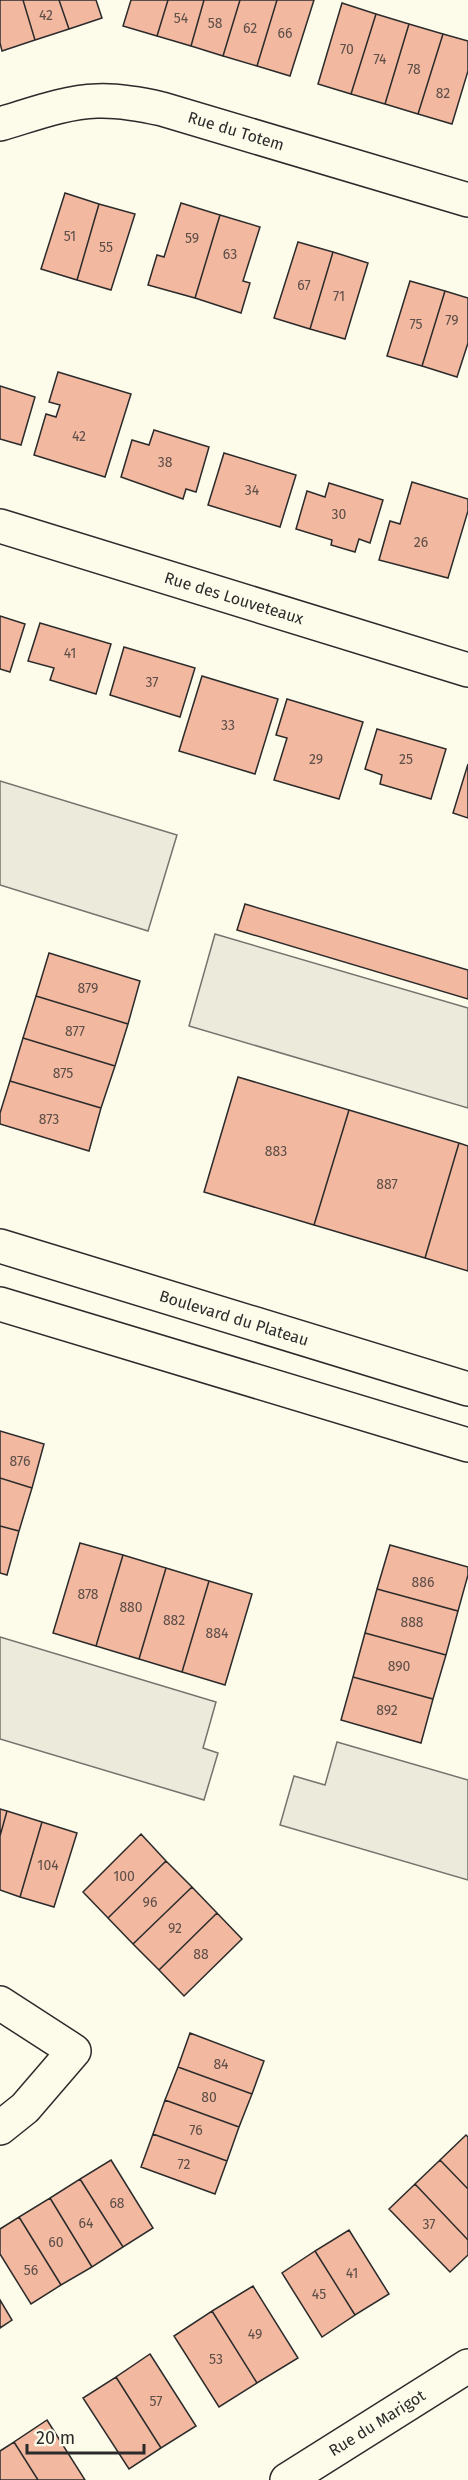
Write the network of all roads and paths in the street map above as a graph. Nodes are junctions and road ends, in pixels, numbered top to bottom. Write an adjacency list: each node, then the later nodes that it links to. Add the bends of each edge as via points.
1 (0, 124): 2 (street, Rue du Totem, via 96,100 131,102)
2 (468, 200)
3 (0, 526): 4 (street, Rue des Louveteaux)
4 (468, 670)
5 (0, 1246): 7 (street, Boulevard du Plateau)
6 (0, 1304): 8 (street)
7 (468, 1389)
8 (468, 1445)
9 (0, 2003): 10 (street, via 74,2051 25,2108)
10 (0, 2128)
11 (468, 2366): 12 (street, Rue du Marigot)
12 (287, 2480)

